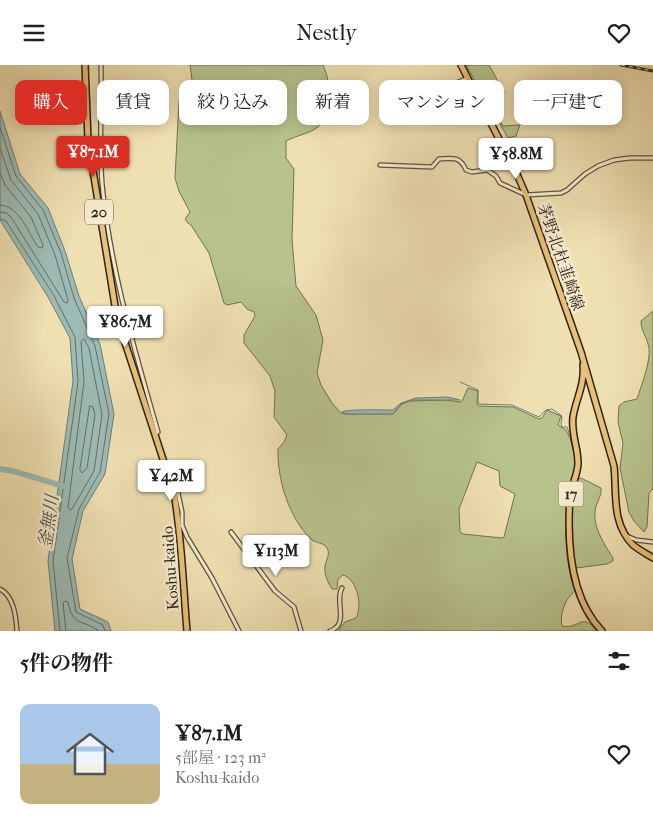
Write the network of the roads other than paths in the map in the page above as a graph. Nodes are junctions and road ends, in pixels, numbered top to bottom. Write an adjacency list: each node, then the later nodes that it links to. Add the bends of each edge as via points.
1 (85, 65): 9 (main road, Koshu-kaido / 20, via 88,140 112,293 117,318)
2 (101, 65): 9 (street, via 105,204 120,295 158,432)
3 (461, 65): 4 (main road, 茅野北杜韮崎線 / 17)
4 (468, 79): 7 (main road, 茅野北杜韮崎線 / 17)
5 (653, 158): 7 (street, via 614,160 598,166 560,193)
6 (380, 165): 7 (street, via 432,167 439,159 456,158 466,170 487,171 496,175 500,183)
7 (526, 195): 8 (main road, 茅野北杜韮崎線 / 17)
8 (582, 352): 12 (main road, 茅野北杜韮崎線 / 17, via 614,466 616,513); 22 (main road, 茅野北杜韮崎線 / 17, via 583,380 572,430 578,466 570,496 571,557 576,586 588,613)
9 (155, 434): 10 (main road, Koshu-kaido / 20)
10 (167, 471): 18 (main road, Koshu-kaido / 20, via 178,517); 19 (street, via 171,469 187,537)
11 (231, 532): 20 (street, via 275,591 294,607)
12 (626, 535): 13 (street); 14 (main road, 茅野北杜韮崎線 / 17)
13 (653, 542)
14 (653, 558)
15 (342, 588): 21 (street, via 339,592 342,608 339,623)
16 (0, 589): 17 (street, via 8,594 11,601)
17 (17, 631)
18 (187, 631)
19 (239, 631)
20 (301, 631)
21 (330, 631)
22 (602, 631)

